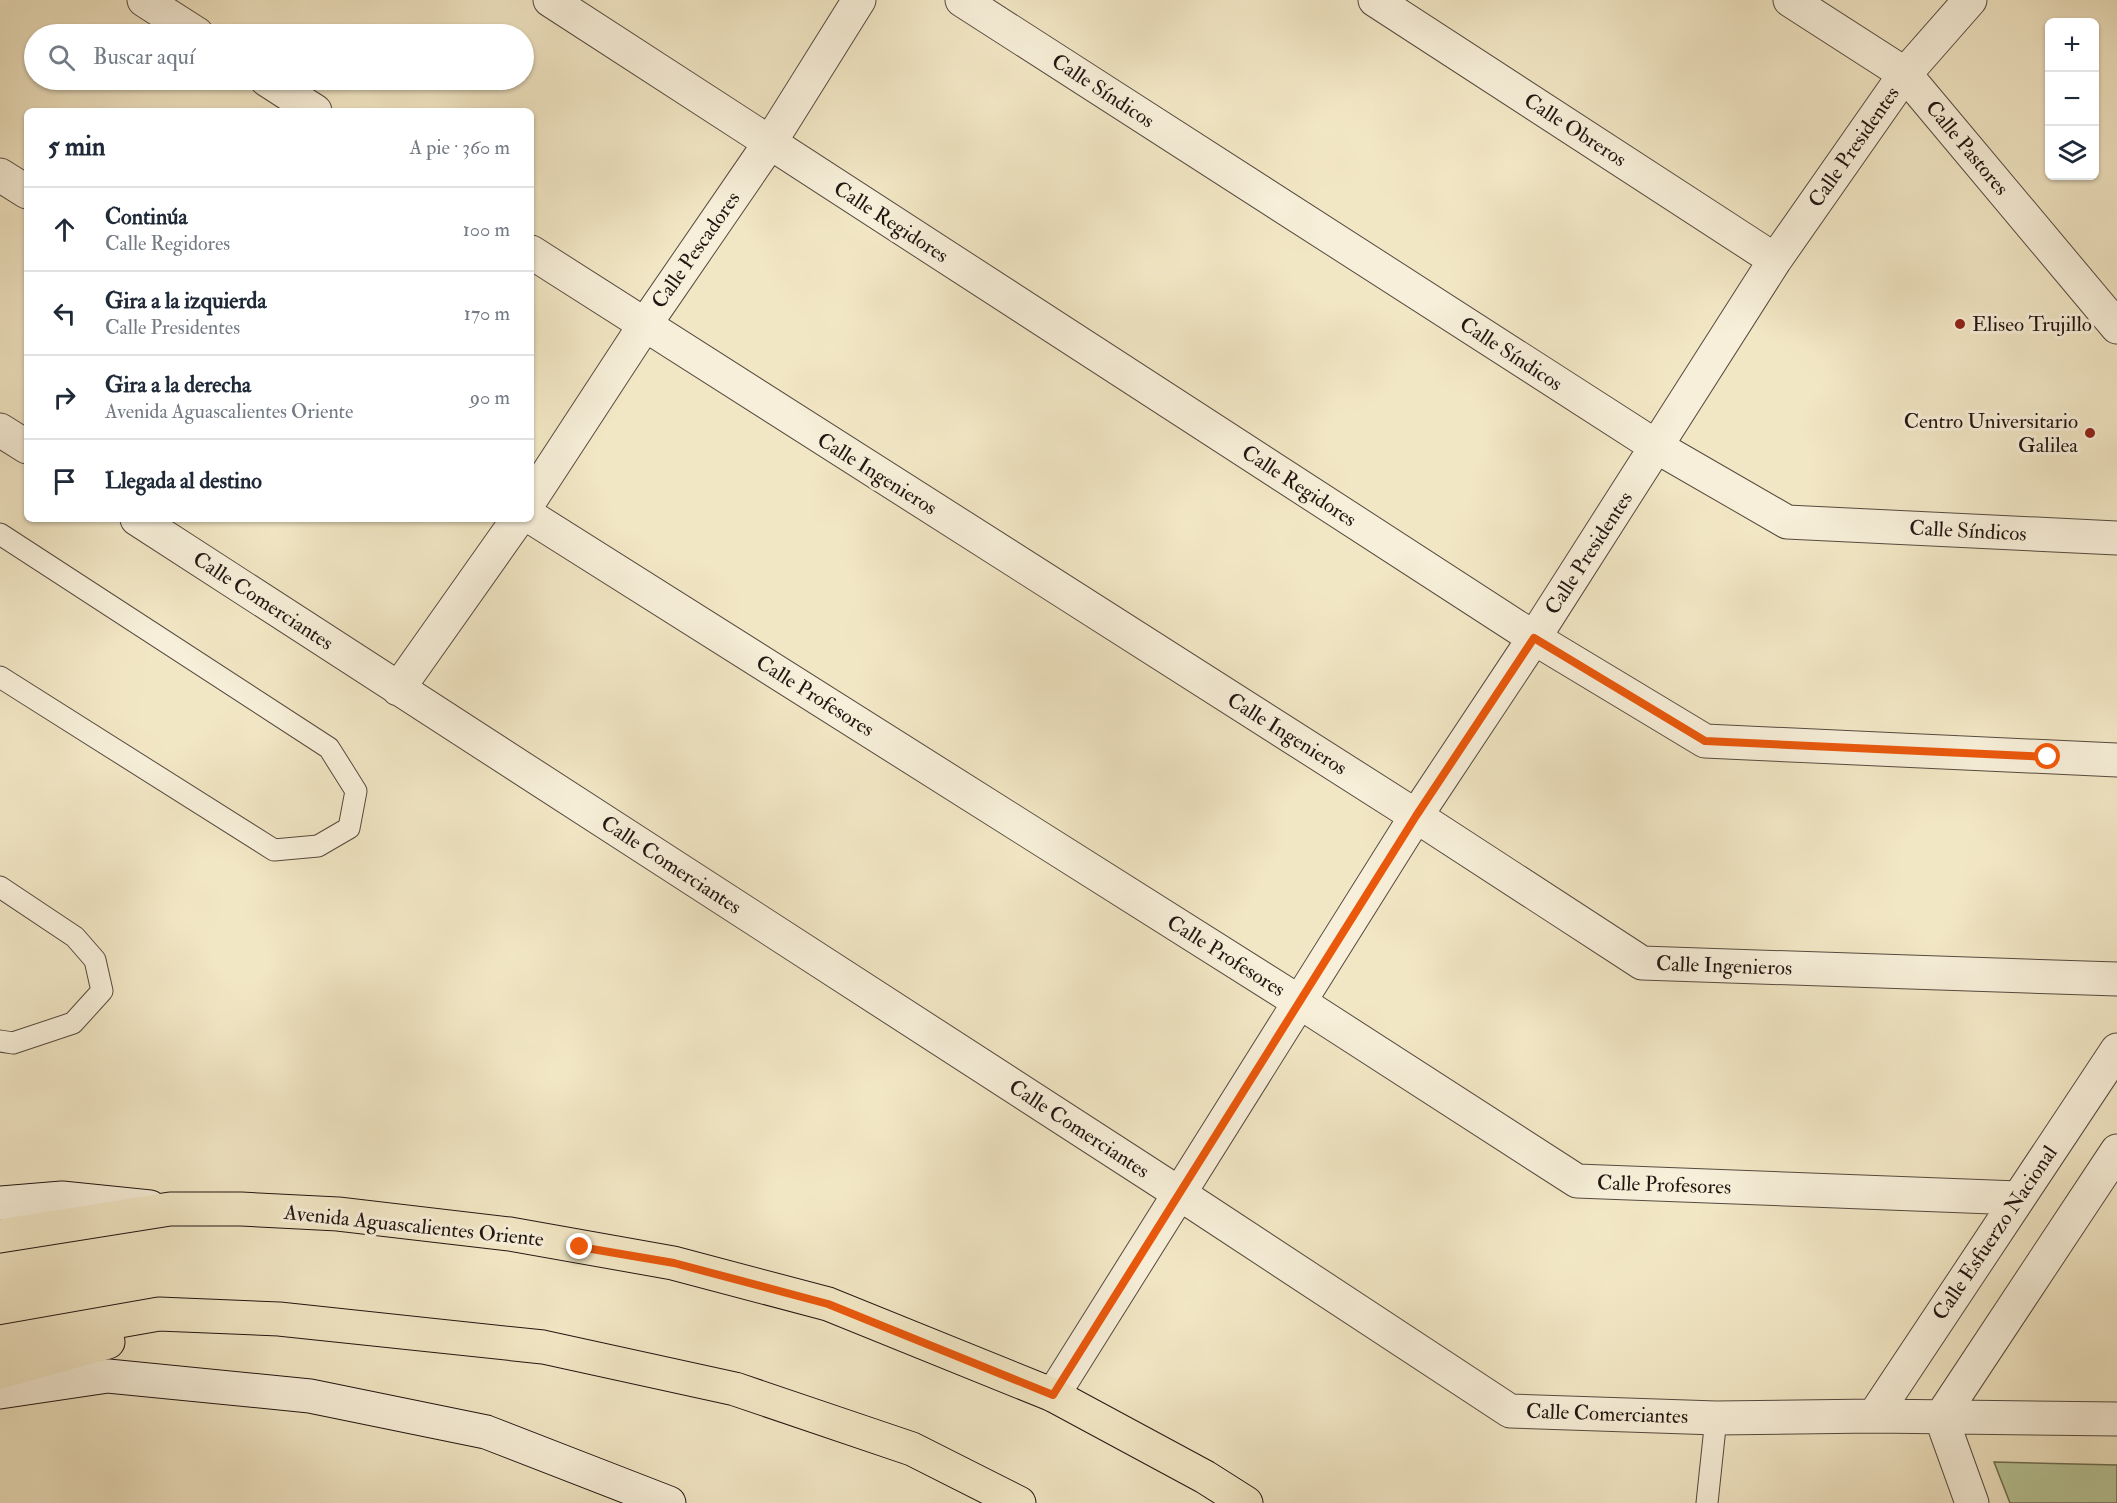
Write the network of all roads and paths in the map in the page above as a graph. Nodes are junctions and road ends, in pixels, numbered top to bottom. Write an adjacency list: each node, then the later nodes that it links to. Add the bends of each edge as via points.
1 (144, 0): 8 (street)
2 (550, 0): 12 (street, Calle Regidores)
3 (859, 0): 12 (street, Calle Pescadores)
4 (962, 0): 21 (street, Calle Síndicos)
5 (1375, 0): 16 (street, Calle Obreros)
6 (1790, 0): 9 (street, Calle Pastores)
7 (1970, 0): 9 (street, Calle Presidentes)
8 (181, 24)
9 (1905, 74): 16 (street, Calle Presidentes); 18 (street, Calle Pastores)
10 (282, 90): 11 (street)
11 (310, 108)
12 (769, 144): 17 (street, Calle Pescadores); 28 (street, Calle Regidores)
13 (0, 175): 14 (street)
14 (24, 190)
15 (534, 254): 17 (street, Calle Ingenieros)
16 (1775, 260): 21 (street, Calle Presidentes)
17 (644, 326): 22 (street, Calle Pescadores); 32 (street, Calle Ingenieros)
18 (2117, 327)
19 (0, 430): 20 (street)
20 (24, 445)
21 (1657, 447): 27 (street, Calle Síndicos, via 1787,522); 28 (street, Calle Presidentes)
22 (534, 494)
23 (534, 519): 35 (street, Calle Profesores)
24 (142, 522): 30 (street, Calle Comerciantes)
25 (516, 522): 30 (street)
26 (0, 534): 29 (lane, via 329,748 356,791 348,828 318,846 274,850)
27 (2117, 538)
28 (1534, 638): 31 (street, Calle Regidores, via 1705,741); 32 (street, Calle Presidentes)
29 (0, 677)
30 (398, 689): 39 (street, Calle Comerciantes)
31 (2117, 760)
32 (1416, 816): 34 (street, Calle Ingenieros, via 1642,963); 35 (street, Calle Presidentes)
33 (0, 887): 36 (lane, via 75,937 95,960 102,992 73,1023 13,1044)
34 (2117, 979)
35 (1300, 1003): 39 (street, Calle Presidentes); 40 (street, Calle Profesores, via 1577,1181)
36 (0, 1041)
37 (2117, 1050): 40 (street, Calle Esfuerzo Nacional)
38 (2117, 1152): 50 (street)
39 (1180, 1194): 48 (street, Calle Presidentes); 51 (street, Calle Comerciantes, via 1510,1411)
40 (2018, 1198): 49 (street, Calle Esfuerzo Nacional)
41 (0, 1203): 42 (street, via 62,1198)
42 (170, 1209): 43 (main road, Avenida Aguascalientes Oriente); 48 (main road, Avenida Aguascalientes Oriente, via 338,1214 510,1234 674,1263 828,1304)
43 (0, 1236)
44 (201, 1317): 45 (main road, via 159,1314); 46 (main road); 54 (main road, via 279,1318 543,1347 735,1389 912,1449)
45 (0, 1342)
46 (0, 1372)
47 (0, 1392): 53 (street, via 108,1376 310,1396 486,1432)
48 (1053, 1395): 55 (main road, Avenida Aguascalientes Oriente)
49 (1874, 1416): 50 (street, Calle Comerciantes); 51 (street, Calle Comerciantes)
50 (1941, 1417): 52 (street, Calle Comerciantes); 57 (street)
51 (1716, 1418): 56 (lane)
52 (2117, 1419)
53 (669, 1503)
54 (1019, 1503)
55 (1246, 1503)
56 (1707, 1503)
57 (1972, 1503)

